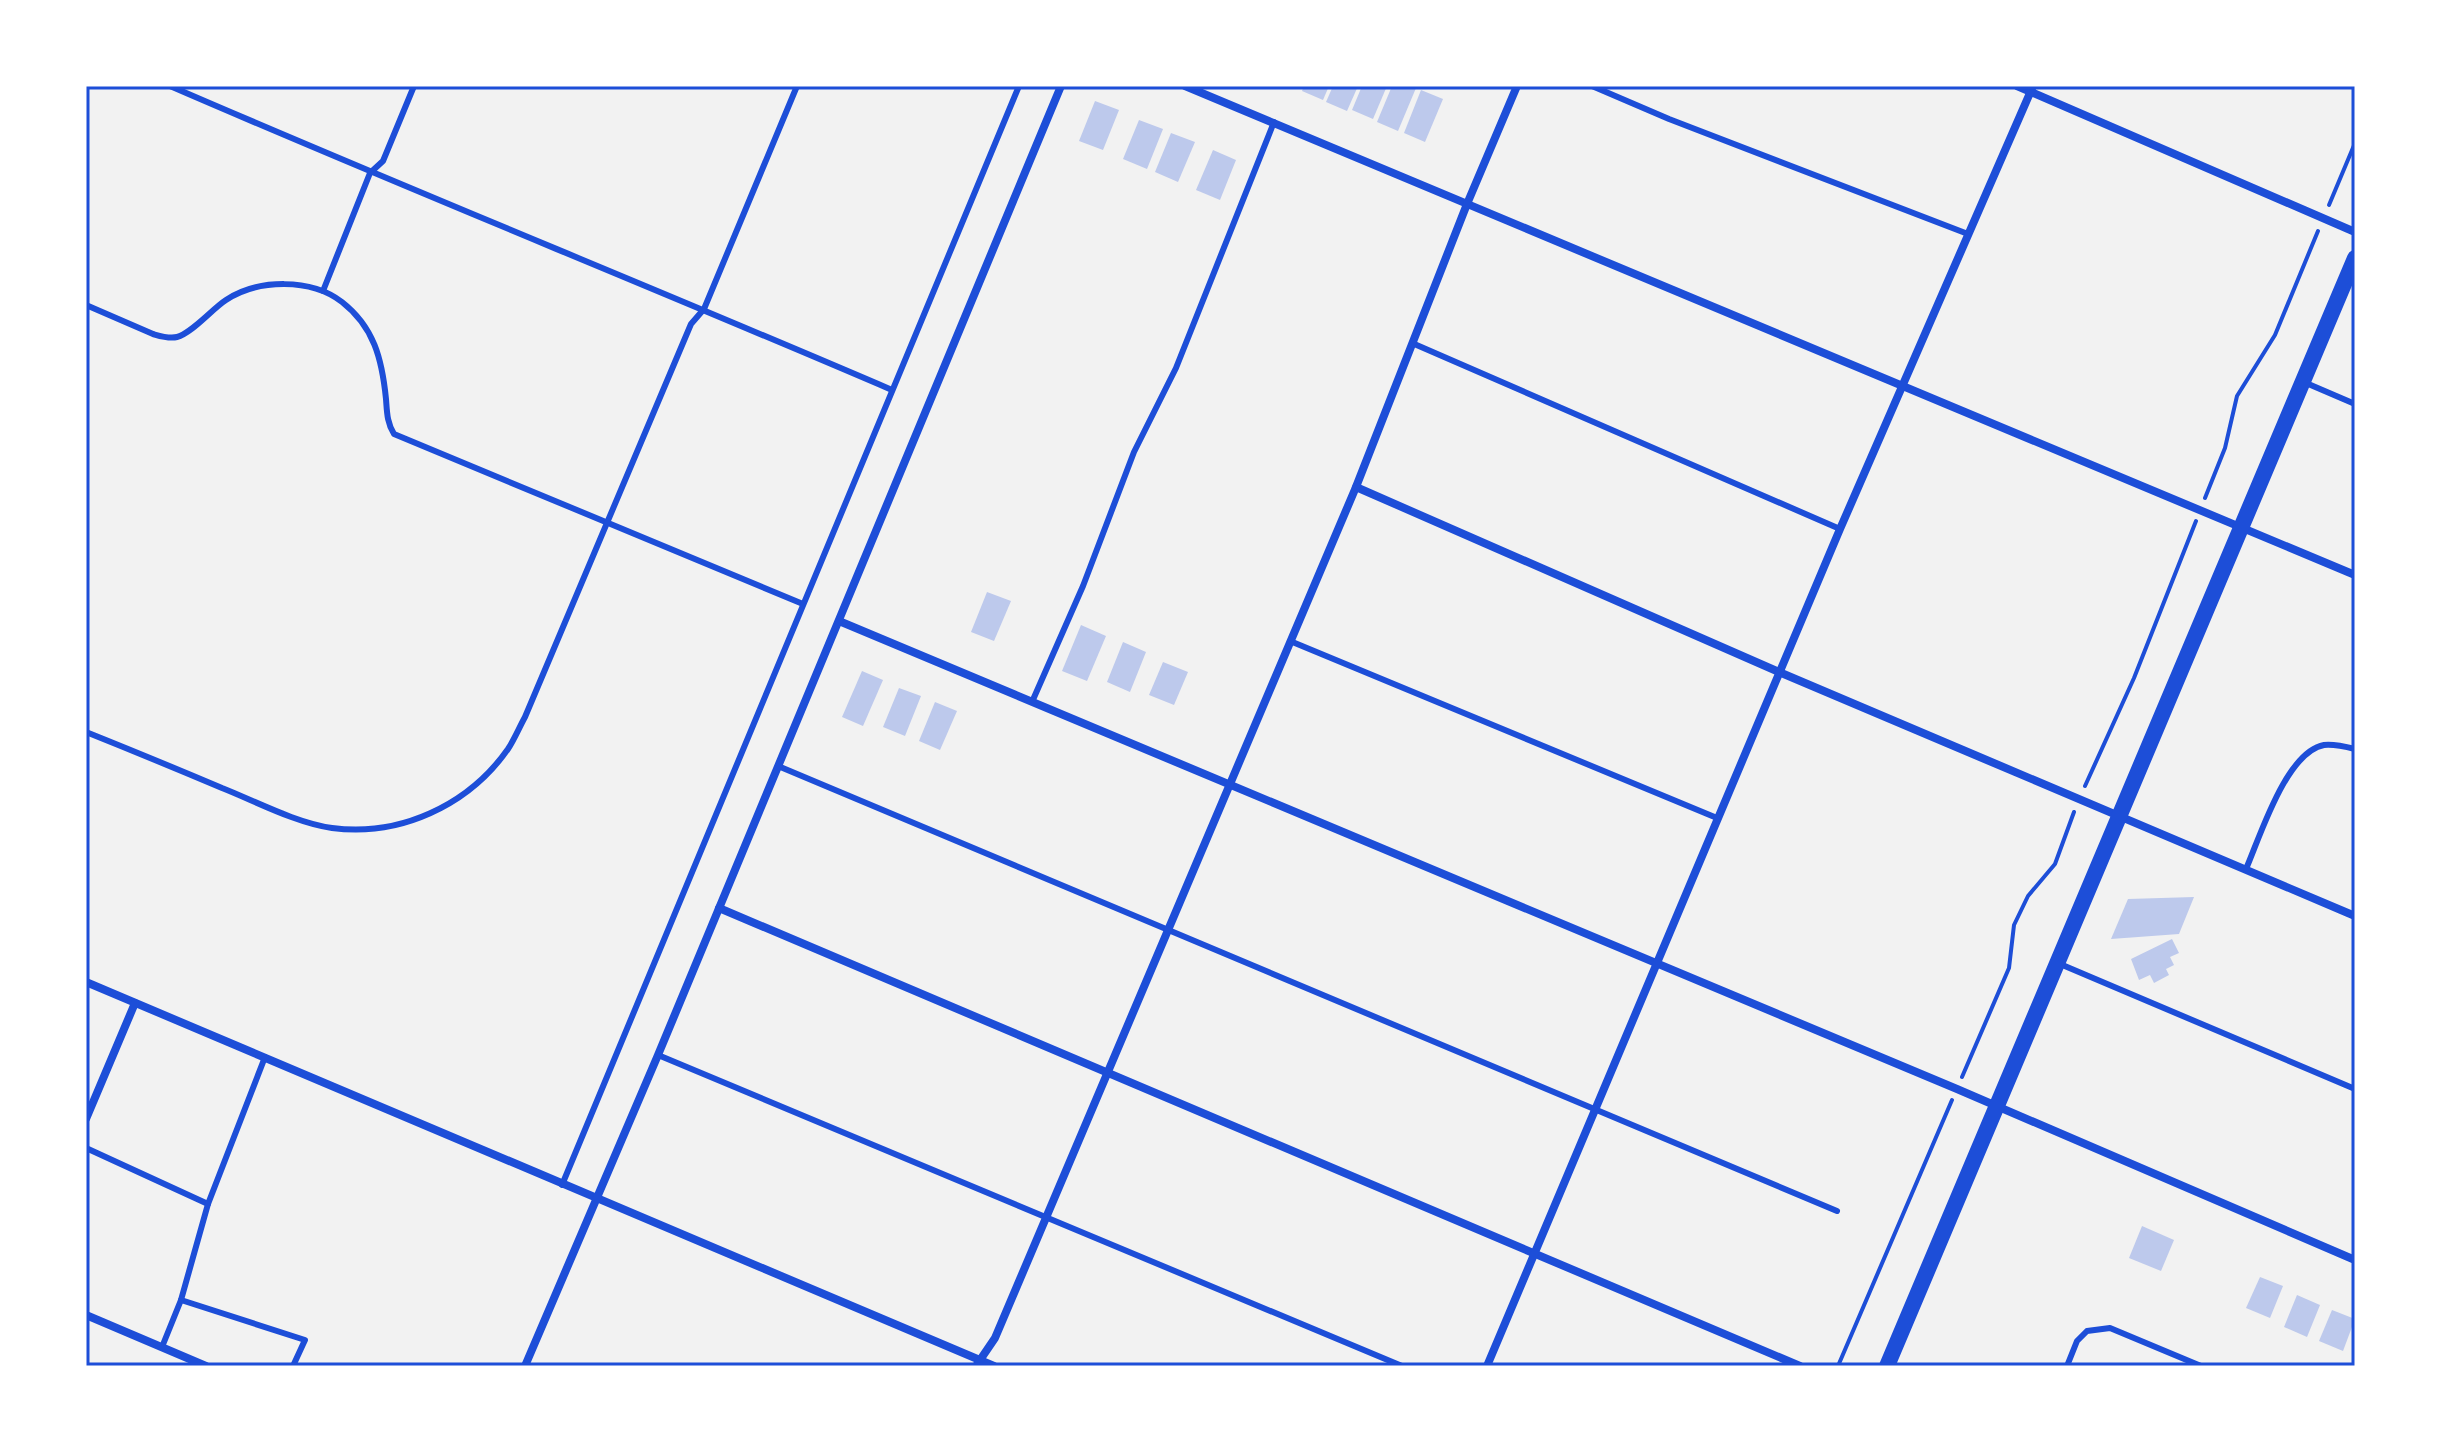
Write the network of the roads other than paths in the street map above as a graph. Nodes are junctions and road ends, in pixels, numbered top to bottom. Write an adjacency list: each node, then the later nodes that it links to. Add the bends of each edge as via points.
1 (170, 86): 12 (lane)
2 (414, 86): 12 (lane, via 383,161)
3 (797, 86): 19 (lane)
4 (1019, 86): 23 (lane)
5 (1061, 86): 31 (street)
6 (1185, 86): 11 (street)
7 (1517, 86): 13 (street)
8 (1592, 86): 15 (lane)
9 (2017, 86): 10 (street)
10 (2032, 89): 14 (street); 15 (street)
11 (1274, 122): 13 (street); 34 (lane, via 1176,368 1134,452)
12 (370, 173): 17 (lane); 19 (lane)
13 (1467, 204): 20 (street); 22 (street)
14 (2355, 232)
15 (1968, 234): 22 (street)
16 (2355, 258): 21 (main road)
17 (323, 291): 18 (lane, via 287,285 248,289 178,337 153,334); 26 (lane, via 367,326 383,368 388,425 394,434)
18 (86, 305)
19 (704, 309): 23 (lane); 26 (lane, via 691,324)
20 (1412, 343): 25 (street); 28 (lane)
21 (2302, 382): 24 (lane); 27 (main road)
22 (1901, 385): 27 (street); 28 (street)
23 (892, 390): 30 (lane)
24 (2355, 404)
25 (1356, 487): 32 (street); 33 (street)
26 (608, 524): 30 (lane); 35 (lane, via 507,750 457,798 420,819 385,829 330,828)
27 (2242, 527): 29 (street); 39 (main road)
28 (1840, 529): 33 (street)
29 (2355, 575)
30 (803, 604): 57 (lane)
31 (839, 621): 34 (street); 37 (street)
32 (1290, 641): 38 (street); 40 (lane)
33 (1779, 672): 39 (street); 40 (street)
34 (1032, 702): 38 (street)
35 (86, 732)
36 (2355, 749): 41 (lane, via 2323,745 2302,757 2285,781)
37 (778, 766): 42 (street); 44 (lane)
38 (1229, 783): 44 (street); 45 (street)
39 (2118, 815): 41 (street); 46 (main road)
40 (1717, 818): 45 (street)
41 (2246, 869): 43 (street)
42 (719, 908): 49 (street); 51 (street)
43 (2355, 916)
44 (1167, 928): 51 (street); 54 (lane)
45 (1657, 963): 53 (street); 54 (street)
46 (2057, 963): 52 (lane); 53 (main road)
47 (86, 982): 48 (street)
48 (135, 1003): 50 (street); 55 (street)
49 (658, 1055): 58 (street); 61 (lane)
50 (265, 1057): 57 (street); 59 (lane)
51 (1107, 1071): 61 (street); 62 (street)
52 (2355, 1089)
53 (1996, 1108): 63 (street); 75 (main road)
54 (1594, 1111): 60 (lane); 62 (street)
55 (86, 1119)
56 (86, 1148): 59 (lane)
57 (562, 1185): 58 (street)
58 (597, 1200): 67 (street); 70 (street)
59 (208, 1204): 64 (lane)
60 (1837, 1211)
61 (1046, 1217): 67 (street, via 995,1338); 72 (lane)
62 (1534, 1254): 73 (street); 74 (street)
63 (2355, 1260)
64 (181, 1300): 66 (lane); 69 (lane, via 305,1340)
65 (86, 1315): 66 (street)
66 (162, 1347): 68 (street)
67 (977, 1363): 71 (street)
68 (206, 1366)
69 (293, 1366)
70 (525, 1366)
71 (994, 1366)
72 (1402, 1366)
73 (1487, 1366)
74 (1800, 1366)
75 (1887, 1366)
76 (2067, 1366): 77 (lane, via 2087,1331 2110,1328)
77 (2201, 1366)

